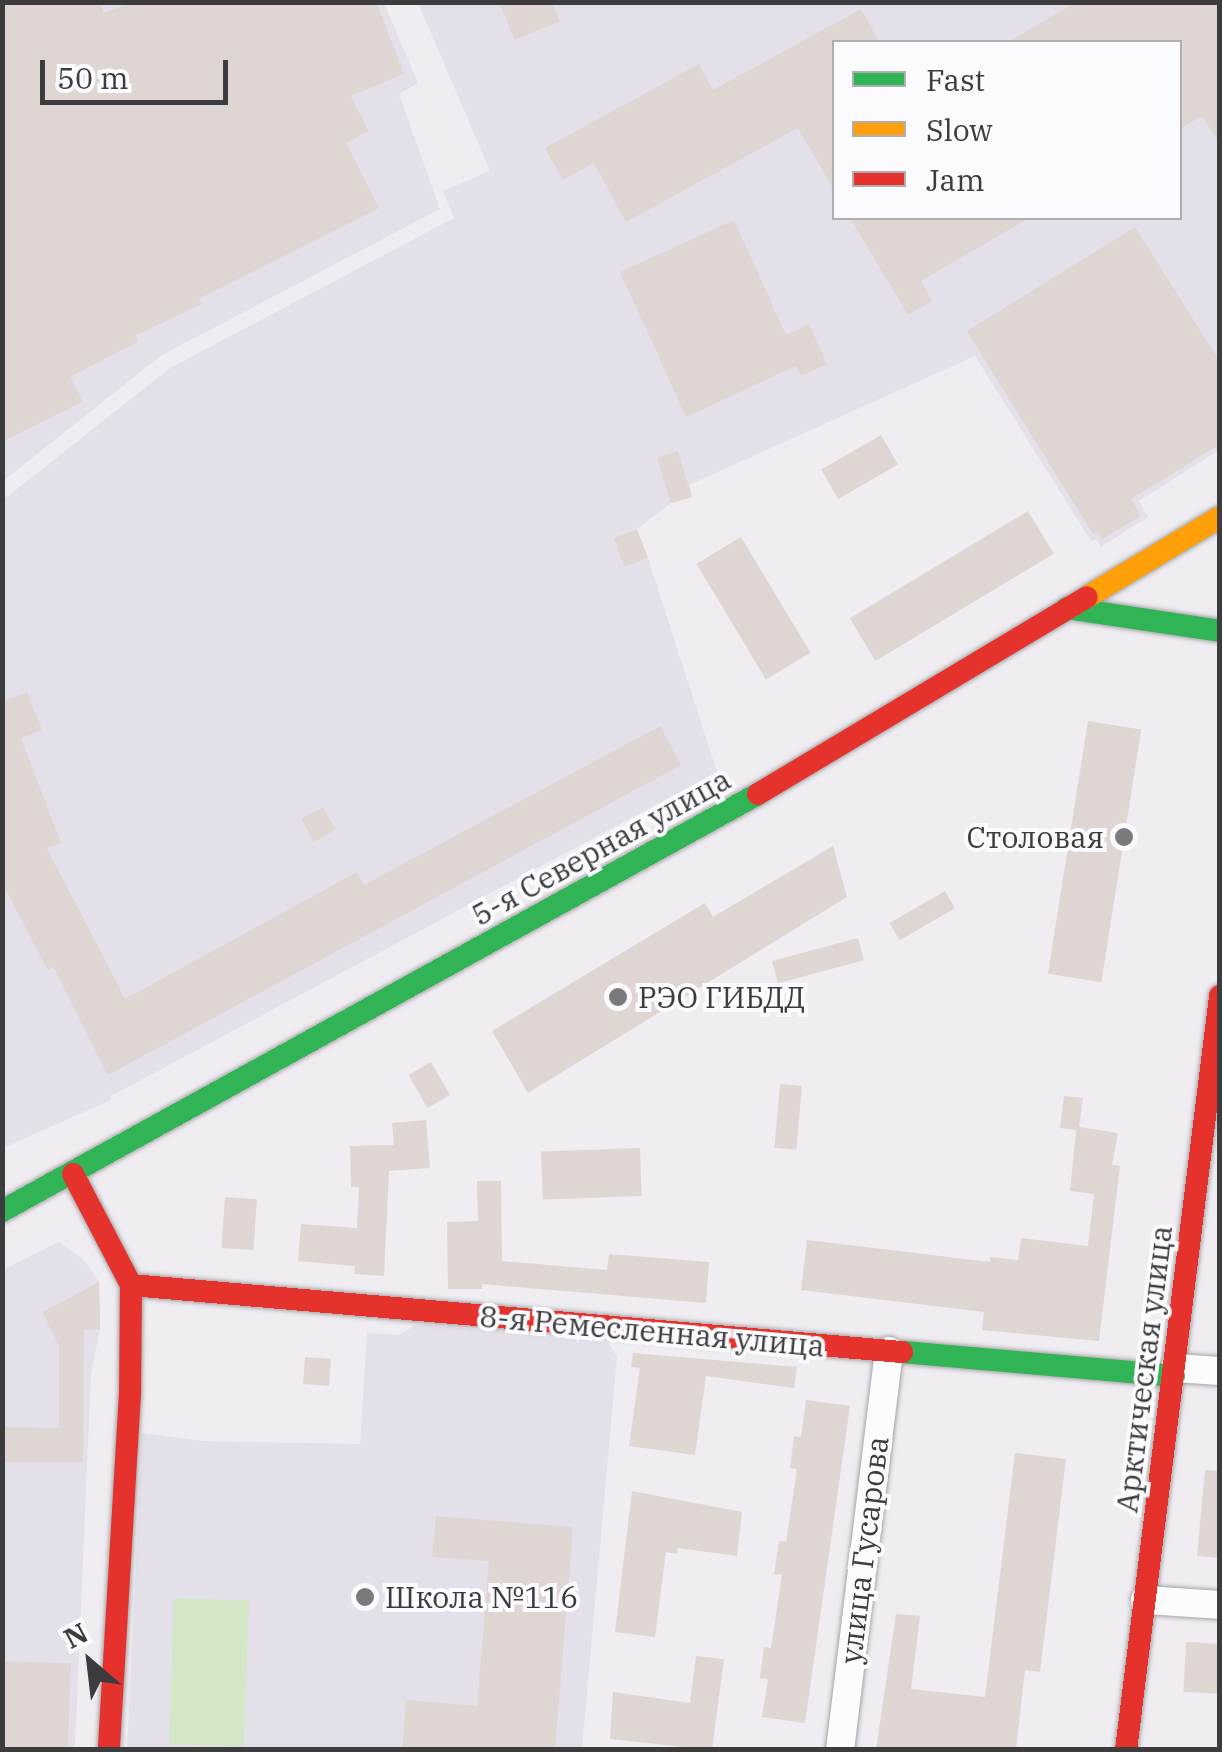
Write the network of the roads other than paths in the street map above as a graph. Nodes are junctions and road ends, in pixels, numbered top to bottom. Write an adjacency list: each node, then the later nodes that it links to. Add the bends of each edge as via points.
1 (1220, 517): 2 (street, 5-я Северная улица)
2 (1067, 608): 3 (street); 6 (street, 5-я Северная улица, via 743,803)
3 (1220, 631)
4 (1220, 996): 5 (street, Арктическая улица)
5 (1211, 1135): 11 (street, Арктическая улица)
6 (74, 1174): 7 (street, 5-я Северная улица); 8 (street)
7 (2, 1211)
8 (131, 1285): 9 (street, 8-я Ремесленная улица); 14 (street)
9 (889, 1352): 11 (street, 8-я Ремесленная улица); 15 (street, улица Гусарова)
10 (1220, 1371): 11 (street, 8-я Ремесленная улица)
11 (1174, 1372): 12 (street, Арктическая улица)
12 (1145, 1600): 13 (street); 16 (street, Арктическая улица)
13 (1220, 1606)
14 (109, 1750)
15 (840, 1750)
16 (1126, 1750)

